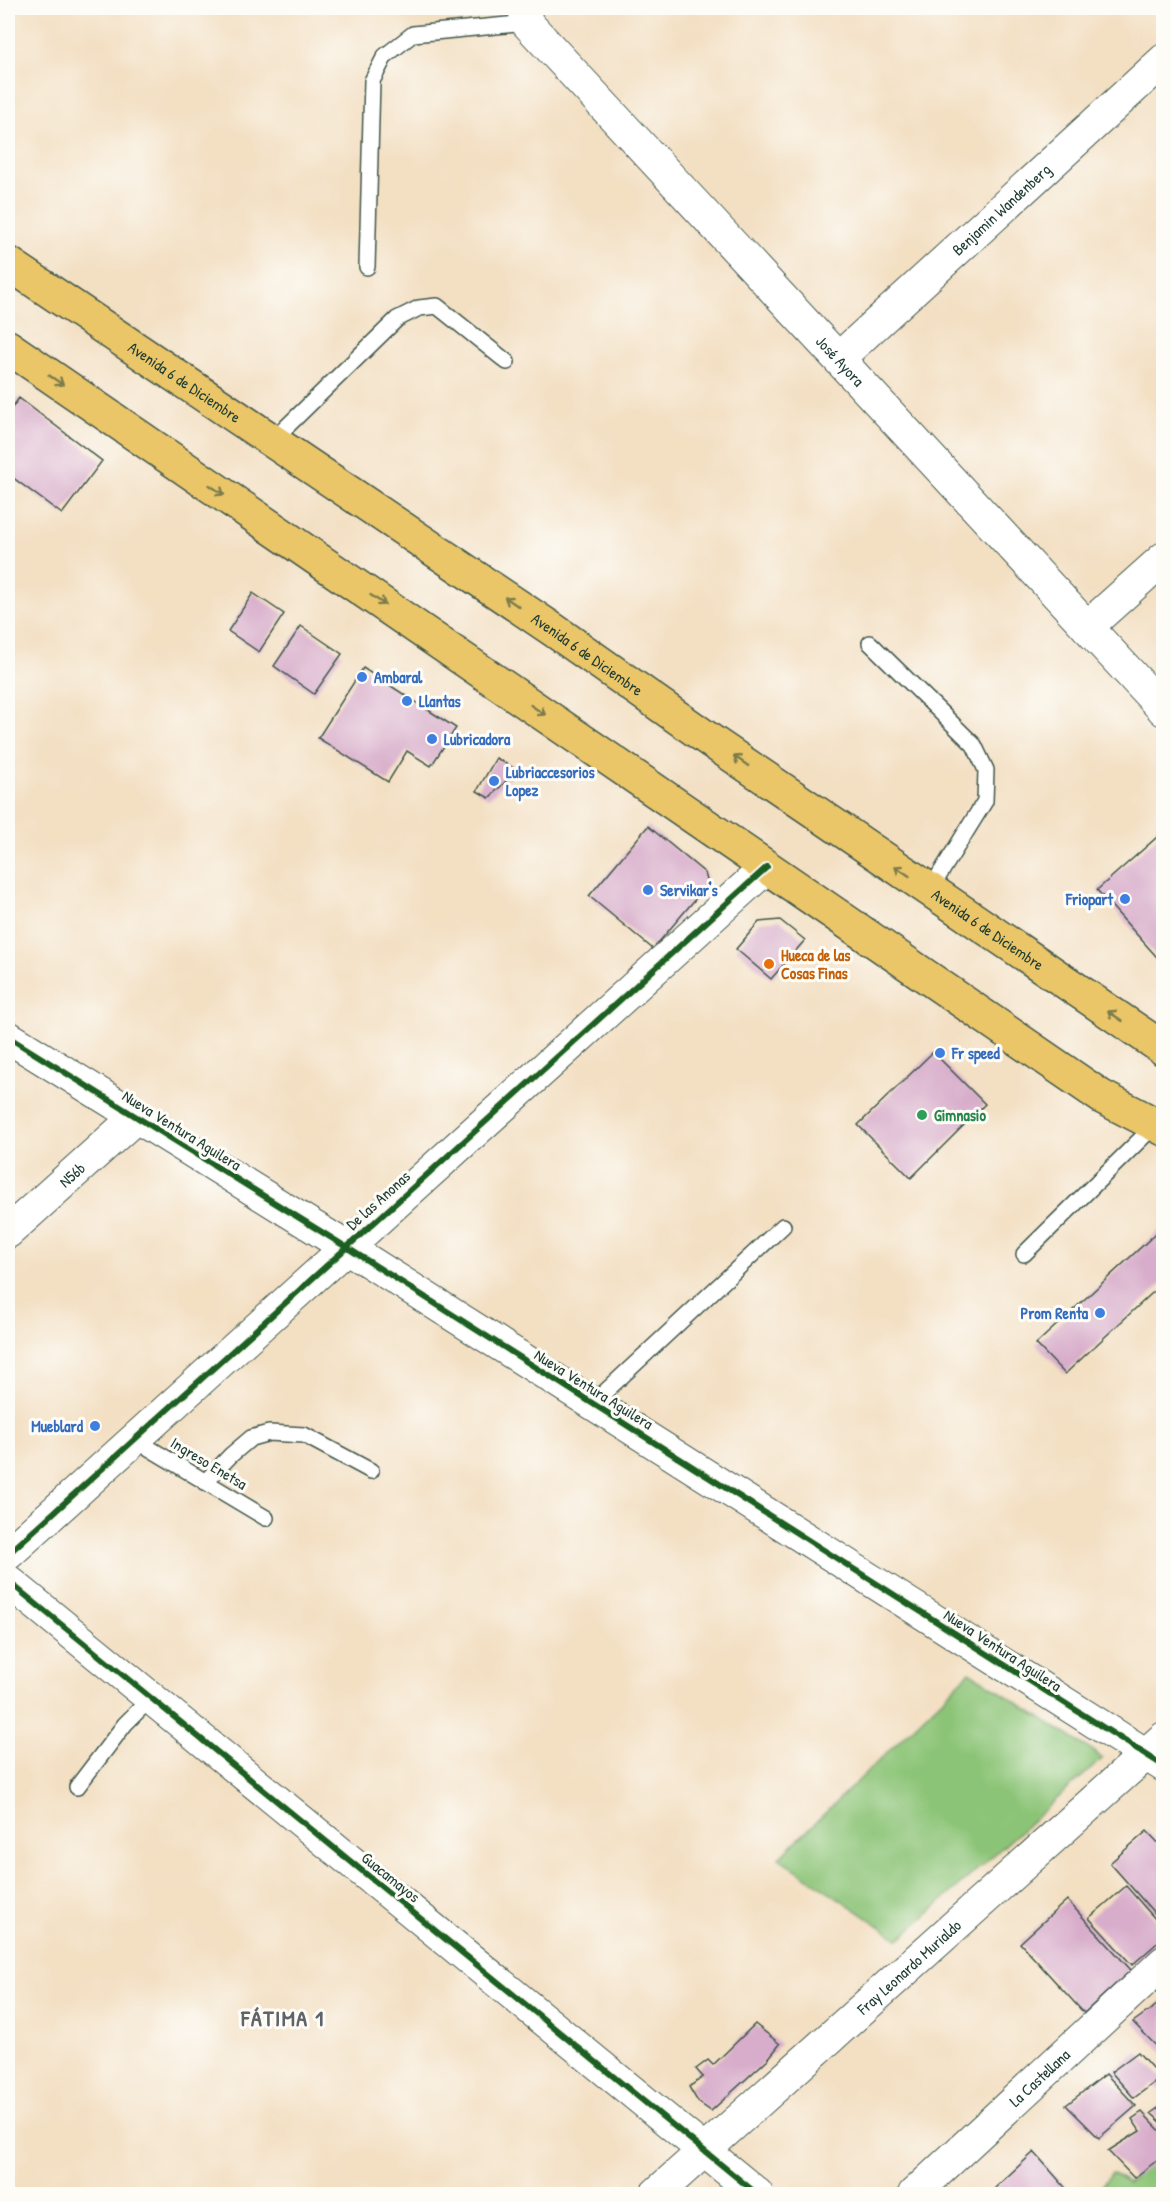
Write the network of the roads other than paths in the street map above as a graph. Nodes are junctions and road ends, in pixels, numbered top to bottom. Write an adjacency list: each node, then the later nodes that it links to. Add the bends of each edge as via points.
1 (525, 15): 4 (lane, via 413,34 385,56 372,81); 6 (street, José Ayora)
2 (1164, 60): 6 (street, Benjamin Wandenberg)
3 (8, 263): 8 (main road, Avenida 6 de Diciembre)
4 (367, 267)
5 (10, 353): 13 (main road, one-way to 13)
6 (839, 358): 10 (street, José Ayora)
7 (507, 362): 8 (lane, via 437,306 418,308 397,319)
8 (272, 441): 14 (main road, Avenida 6 de Diciembre, one-way to 8)
9 (1164, 558): 10 (street)
10 (1088, 627): 12 (street, José Ayora)
11 (870, 643): 14 (lane, via 974,746 986,770 985,801)
12 (1164, 710)
13 (767, 867): 18 (main road, via 1102,1097); 21 (street, De las Anonas)
14 (930, 890): 16 (main road, Avenida 6 de Diciembre, one-way to 14)
15 (8, 1037): 17 (street, Nueva Ventura Aguilera)
16 (1163, 1048)
17 (136, 1117): 20 (street, N56b); 21 (street, Nueva Ventura Aguilera)
18 (1159, 1127): 22 (lane)
19 (783, 1226): 23 (lane)
20 (8, 1232)
21 (346, 1247): 23 (street, Nueva Ventura Aguilera); 24 (street, De las Anonas)
22 (1024, 1254)
23 (592, 1404): 31 (street, Nueva Ventura Aguilera)
24 (134, 1439): 26 (lane, Ingreso Enetsa); 28 (street, De las Anonas)
25 (371, 1471): 26 (lane, via 303,1435 269,1433 251,1438)
26 (205, 1482): 27 (lane, Ingreso Enetsa)
27 (266, 1518)
28 (8, 1554)
29 (8, 1581): 30 (street, Guacamayos)
30 (151, 1698): 32 (lane, via 125,1724); 34 (street, Guacamayos)
31 (1157, 1753): 34 (street, Fray Leonardo Murialdo)
32 (77, 1787)
33 (1164, 1962): 37 (street, La Castellana)
34 (704, 2151): 35 (street, Fray Leonardo Murialdo); 36 (street, Guacamayos)
35 (656, 2194)
36 (757, 2194)
37 (914, 2194)

